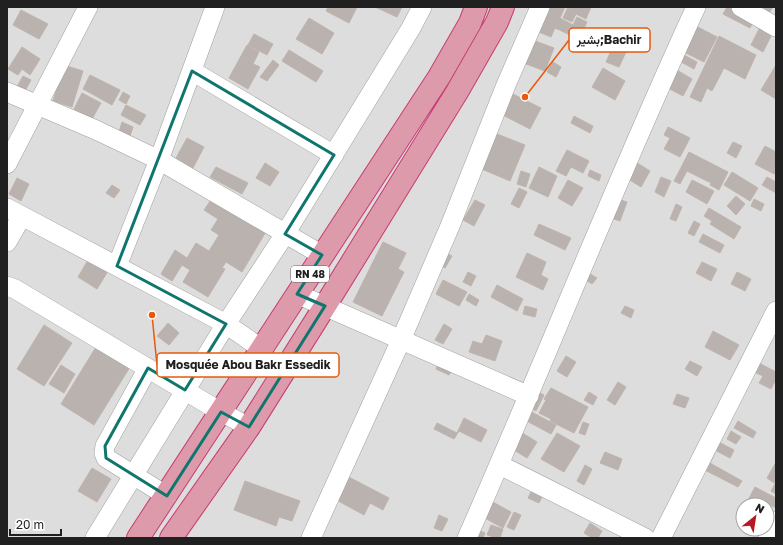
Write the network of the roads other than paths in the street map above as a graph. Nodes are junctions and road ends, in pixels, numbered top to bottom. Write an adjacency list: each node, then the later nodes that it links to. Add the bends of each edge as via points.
1 (88, 7): 12 (street)
2 (216, 7): 10 (street)
3 (422, 7): 13 (street)
4 (476, 7): 19 (highway, RN 48, via 470,23 440,76)
5 (503, 7): 23 (highway, RN 48, via 457,92)
6 (540, 7): 26 (street)
7 (696, 7): 30 (street, via 664,75)
8 (741, 7): 9 (street)
9 (776, 27)
10 (192, 71): 13 (street); 14 (street)
11 (7, 92): 12 (street)
12 (37, 104): 14 (street); 15 (street)
13 (334, 154): 17 (street)
14 (159, 160): 17 (street); 20 (street)
15 (7, 164)
16 (14, 212): 18 (street); 20 (street)
17 (285, 234): 19 (street); 25 (street)
18 (7, 242)
19 (322, 256): 22 (highway, RN 48)
20 (117, 266): 25 (street)
21 (7, 286): 28 (street)
22 (297, 294): 23 (street); 27 (highway, RN 48)
23 (325, 306): 26 (street); 32 (highway, RN 48)
24 (776, 311): 43 (street)
25 (226, 324): 27 (street); 29 (street)
26 (401, 340): 30 (street); 40 (street)
27 (262, 349): 31 (highway, RN 48)
28 (148, 368): 29 (street); 34 (street, via 105,446 104,453 106,458)
29 (185, 390): 31 (street); 34 (street)
30 (529, 396): 33 (street)
31 (221, 412): 32 (street); 35 (highway, RN 48)
32 (249, 427): 39 (highway, RN 48)
33 (500, 465): 41 (street); 42 (street)
34 (133, 476): 35 (street); 37 (street)
35 (167, 496): 38 (highway, RN 48)
36 (776, 521): 44 (street)
37 (95, 538)
38 (138, 538)
39 (170, 538)
40 (311, 538)
41 (467, 538)
42 (645, 538)
43 (661, 538)
44 (768, 538)

